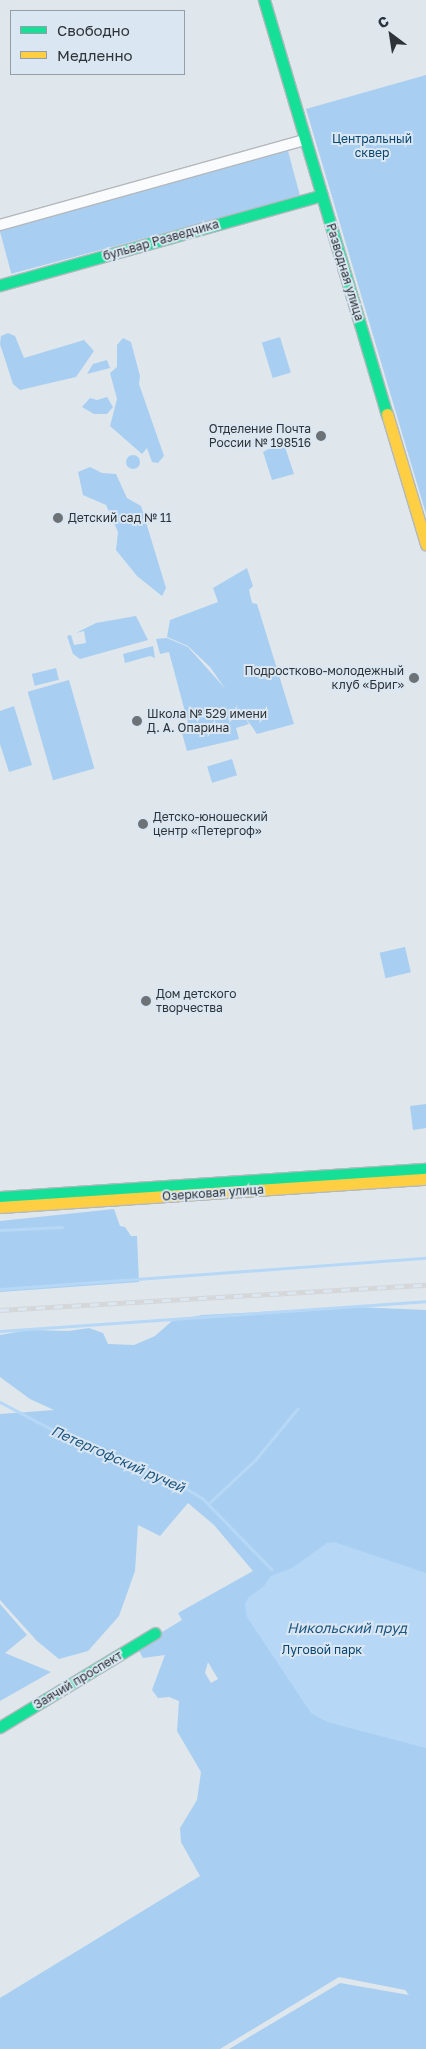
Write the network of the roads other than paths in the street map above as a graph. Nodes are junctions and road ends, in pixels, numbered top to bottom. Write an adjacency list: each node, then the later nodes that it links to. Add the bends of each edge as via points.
1 (264, 0): 2 (street, Разводная улица)
2 (305, 140): 3 (street, Разводная улица); 4 (street)
3 (322, 195): 5 (street, бульвар Разведчика); 6 (street, Разводная улица)
4 (0, 225)
5 (0, 285)
6 (426, 544)
7 (426, 1169): 9 (street, Озерковая улица)
8 (426, 1179): 10 (street, Озерковая улица)
9 (0, 1197)
10 (0, 1207)
11 (155, 1634): 12 (street, Заячий проспект)
12 (0, 1727)

